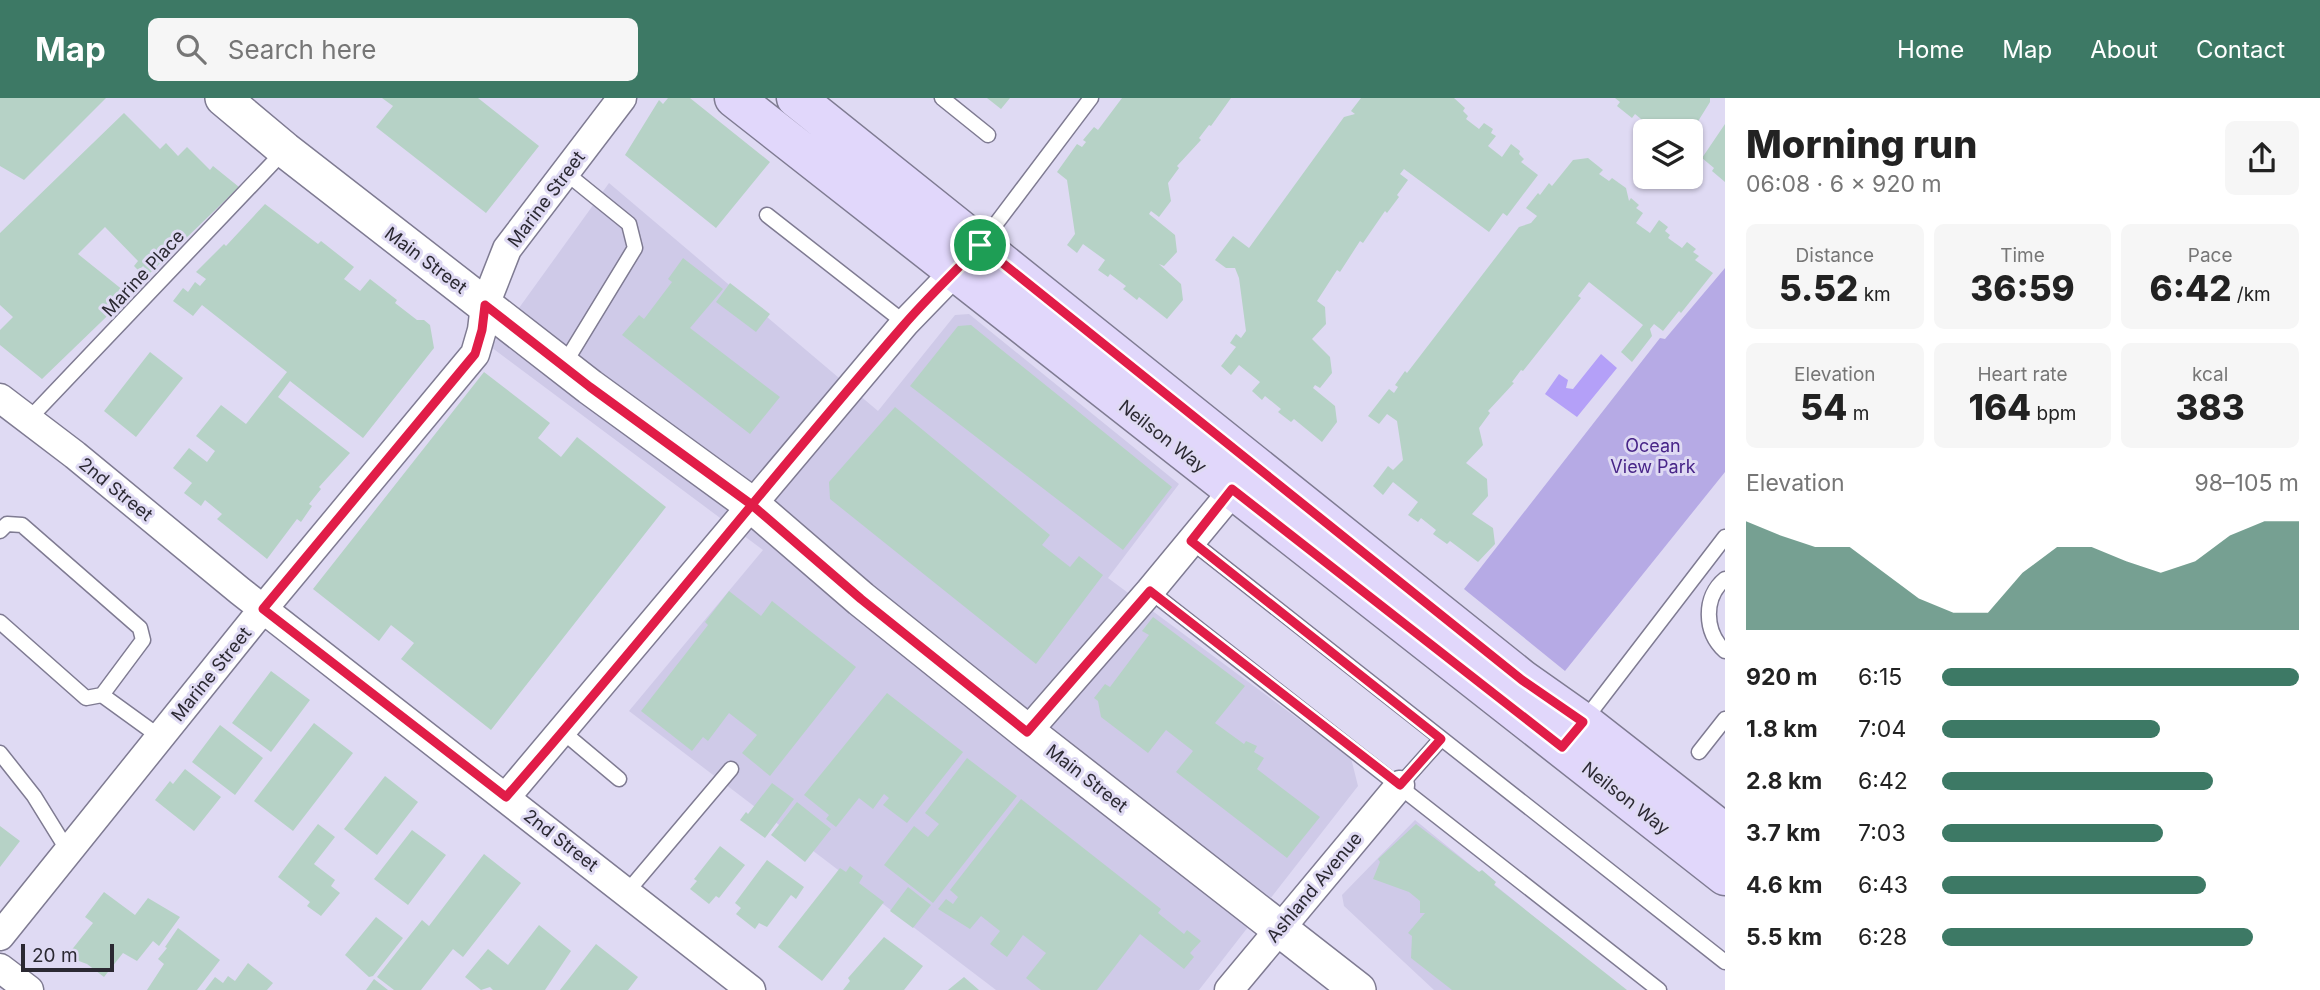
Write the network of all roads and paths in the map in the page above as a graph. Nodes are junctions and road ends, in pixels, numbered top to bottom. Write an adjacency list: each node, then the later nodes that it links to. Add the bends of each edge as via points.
1 (223, 98): 8 (street, Main Street)
2 (622, 98): 9 (street, Marine Street)
3 (734, 98): 12 (main road, Neilson Way)
4 (796, 98): 11 (main road, Neilson Way)
5 (942, 98): 7 (lane)
6 (1091, 98): 11 (lane)
7 (988, 135)
8 (285, 150): 13 (street, Main Street); 17 (lane, Marine Place)
9 (566, 173): 13 (street, Marine Street, via 507,249); 15 (lane, via 629,224 635,248)
10 (767, 215): 14 (lane)
11 (980, 245): 12 (street); 18 (main road, Neilson Way)
12 (954, 273): 14 (street); 18 (main road, Neilson Way)
13 (485, 305): 15 (street, Main Street); 26 (street, Marine Street, via 475,354)
14 (905, 323): 19 (street)
15 (563, 366): 19 (street, Main Street)
16 (0, 398): 17 (street, 2nd Street)
17 (28, 420): 26 (street, 2nd Street)
18 (1243, 477): 22 (street); 33 (main road, Neilson Way, via 1522,680)
19 (752, 505): 31 (street); 32 (street, Main Street)
20 (0, 531): 29 (lane, via 7,524 22,525 140,628 143,640)
21 (1725, 537): 23 (lane)
22 (1191, 541): 25 (street); 35 (lane)
23 (1700, 570): 24 (lane); 33 (lane)
24 (1722, 581): 28 (lane, via 1708,614 1711,631)
25 (1150, 591): 32 (street); 40 (lane)
26 (263, 609): 34 (street, Marine Street); 41 (street, 2nd Street)
27 (0, 622): 29 (lane, via 86,698)
28 (1725, 651)
29 (102, 695): 34 (lane)
30 (1725, 719): 36 (lane)
31 (563, 732): 39 (lane); 41 (street)
32 (1027, 732): 46 (street, Main Street)
33 (1572, 735): 42 (main road, Neilson Way); 44 (main road, Neilson Way)
34 (160, 737): 43 (street, Marine Street)
35 (1441, 739): 40 (lane); 48 (lane)
36 (1699, 752)
37 (0, 753): 43 (lane, via 34,796)
38 (731, 769): 45 (lane)
39 (619, 779)
40 (1400, 785): 46 (street, Ashland Avenue); 54 (lane)
41 (506, 797): 45 (street, 2nd Street)
42 (1725, 833)
43 (68, 852): 47 (street, Marine Street)
44 (1725, 876)
45 (627, 892): 51 (street, 2nd Street)
46 (1279, 929): 52 (street, Ashland Avenue); 53 (street, Main Street)
47 (0, 936)
48 (1725, 962)
49 (0, 968): 50 (street)
50 (29, 990)
51 (751, 990)
52 (1229, 990)
53 (1358, 990)
54 (1659, 990)

